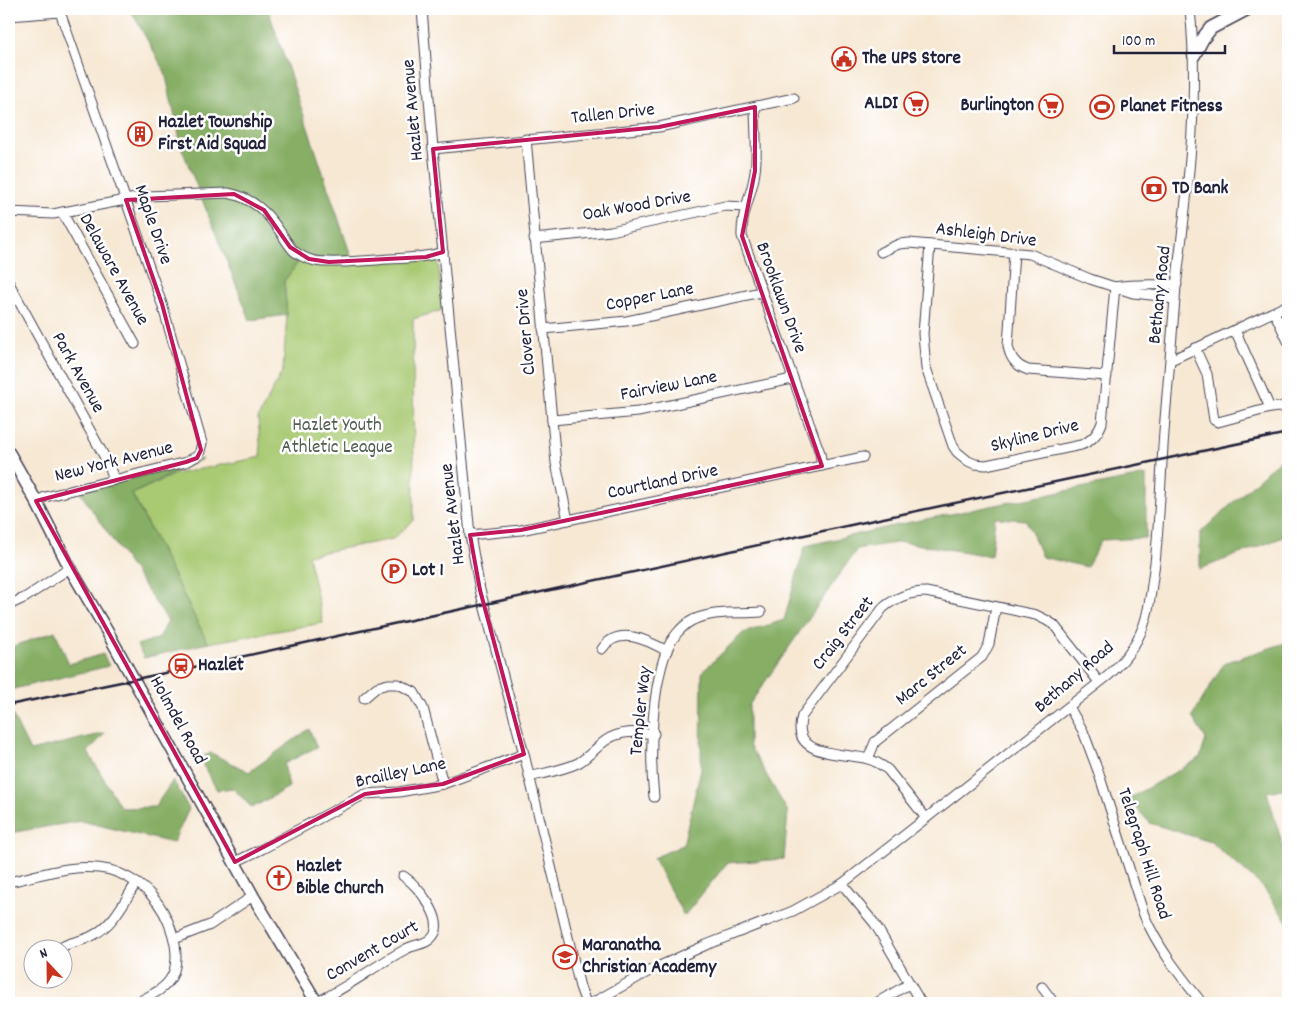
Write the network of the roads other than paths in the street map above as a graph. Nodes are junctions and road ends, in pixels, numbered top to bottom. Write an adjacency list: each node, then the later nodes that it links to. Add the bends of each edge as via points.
1 (422, 9): 10 (street, Hazlet Avenue)
2 (1190, 9): 6 (street, Bethany Road)
3 (1247, 9): 6 (highway, via 1211,28)
4 (60, 10): 5 (street); 11 (street, Maple Drive)
5 (9, 16)
6 (1194, 55): 21 (street, Bethany Road, via 1194,112 1187,208)
7 (794, 98): 8 (street, Tallen Drive)
8 (755, 107): 9 (street, Tallen Drive, via 659,127); 12 (street, Brooklawn Drive, via 755,171)
9 (526, 140): 10 (street, Tallen Drive); 15 (street, Clover Drive)
10 (433, 149): 17 (street, Hazlet Avenue)
11 (126, 200): 14 (street); 17 (street, via 215,193 240,196 264,210 295,251 316,261 359,261); 39 (street, Maple Drive, via 162,304 200,434)
12 (744, 207): 15 (street, Oak Wood Drive, via 725,206 611,231); 23 (street, Brooklawn Drive, via 742,236)
13 (9, 212): 14 (street)
14 (62, 212): 30 (street, Delaware Avenue)
15 (534, 238): 27 (street, Clover Drive)
16 (930, 245): 18 (street, Ashleigh Drive, via 899,244); 19 (street, Ashleigh Drive); 33 (street, Skyline Drive, via 924,357 953,446 961,457 986,465 1084,444 1097,434 1102,423)
17 (443, 252): 45 (street, Hazlet Avenue)
18 (881, 252)
19 (1014, 252): 22 (street, Ashleigh Drive, via 1038,256); 33 (street, via 1008,346 1013,360 1028,370)
20 (9, 283): 42 (street, Park Avenue, via 109,465)
21 (1177, 284): 22 (street, Ashleigh Drive); 24 (street, Bethany Road)
22 (1115, 287): 24 (street, Ashleigh Drive); 33 (street, Skyline Drive)
23 (761, 292): 27 (street, Copper Lane, via 627,321); 34 (street, Brooklawn Drive)
24 (1175, 300): 32 (street, Bethany Road)
25 (1288, 304): 26 (street)
26 (1274, 312): 28 (street); 29 (street)
27 (543, 329): 37 (street, Clover Drive)
28 (1235, 330): 31 (street); 36 (street)
29 (1288, 341)
30 (135, 344)
31 (1195, 348): 32 (street); 36 (street, via 1207,374 1214,420 1218,422)
32 (1170, 360): 52 (street, Bethany Road, via 1150,603 1140,633 1128,654)
33 (1107, 376)
34 (792, 379): 37 (street, Fairview Lane, via 638,412); 41 (street, Brooklawn Drive, via 820,452)
35 (1288, 406): 36 (street)
36 (1270, 408)
37 (552, 420): 44 (street, Clover Drive, via 556,463)
38 (9, 453): 43 (main road, Holmdel Road)
39 (199, 455): 42 (street, New York Avenue, via 186,462)
40 (863, 457): 41 (street, Courtland Drive)
41 (822, 466): 44 (street, Courtland Drive)
42 (114, 480): 43 (street, New York Avenue)
43 (36, 501): 46 (main road, Holmdel Road)
44 (568, 520): 45 (street, Courtland Drive, via 521,530)
45 (470, 535): 56 (street, Hazlet Avenue, via 480,590)
46 (70, 568): 47 (street, via 26,598); 62 (main road, Holmdel Road)
47 (9, 605)
48 (996, 607): 52 (street, Craig Street, via 1046,620); 57 (street, Marc Street, via 989,644 982,657 875,742); 57 (street, Craig Street, via 920,592 892,600 879,612 800,723 802,737 809,746)
49 (761, 612): 51 (street, Templer Way, via 726,612 696,619 678,631)
50 (602, 649): 51 (street, via 614,638 628,636)
51 (667, 651): 55 (street, Templer Way, via 658,688)
52 (1099, 682): 54 (street, Bethany Road)
53 (364, 698): 59 (street, via 377,687 388,684 398,684 414,692 423,708)
54 (1069, 707): 61 (street, Bethany Road); 79 (street, Telegraph Hill Road, via 1083,731 1098,771 1150,930)
55 (654, 734): 58 (street, via 630,732 616,735 575,764); 60 (street, Templer Way)
56 (524, 754): 58 (street, Hazlet Avenue); 59 (street, Brailley Lane)
57 (868, 759): 61 (street, Craig Street, via 888,770)
58 (530, 776): 74 (street, Hazlet Avenue)
59 (443, 784): 62 (street, Brailley Lane, via 365,794)
60 (654, 797)
61 (926, 818): 66 (street, Bethany Road)
62 (235, 862): 67 (main road, Holmdel Road)
63 (403, 876): 73 (street, Convent Court, via 421,892 436,918 436,933 428,941 406,949)
64 (9, 882): 65 (street, via 91,867 118,872)
65 (136, 883): 68 (street, via 160,906); 69 (street, via 101,931)
66 (842, 884): 70 (street, via 875,924); 75 (street, Bethany Road, via 793,911 654,969)
67 (253, 896): 68 (street, via 210,925); 73 (main road, Holmdel Road)
68 (174, 939): 72 (street, via 176,961 170,979)
69 (72, 942)
70 (909, 984): 76 (street); 77 (street)
71 (1042, 986): 78 (street)
72 (136, 1003)
73 (317, 1003)
74 (586, 1003)
75 (592, 1003)
76 (876, 1003)
77 (921, 1003)
78 (1054, 1003)
79 (1202, 1003)

